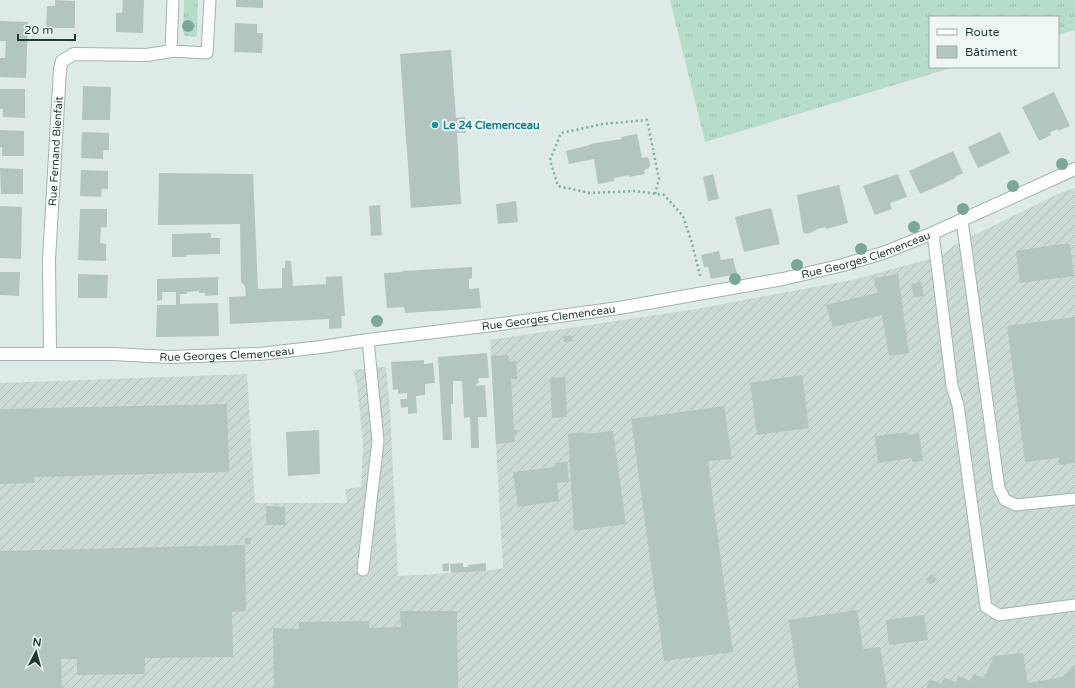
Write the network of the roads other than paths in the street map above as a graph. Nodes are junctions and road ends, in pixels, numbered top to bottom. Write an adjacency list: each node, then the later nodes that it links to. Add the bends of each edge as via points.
1 (173, 0): 3 (lane)
2 (210, 0): 3 (lane, via 207,53)
3 (171, 51): 8 (street, Rue Fernand Bienfait, via 147,55 74,54 62,61 59,77 50,260)
4 (1075, 169): 5 (street, Rue Georges Clemenceau)
5 (962, 220): 6 (street, Rue Georges Clemenceau); 10 (lane, via 999,488 1005,500 1016,505)
6 (932, 233): 7 (street, Rue Georges Clemenceau, via 883,253 783,279 600,311); 12 (lane, via 952,386 958,405 986,607 999,615)
7 (368, 340): 8 (street, Rue Georges Clemenceau, via 248,354 170,357); 11 (lane, via 378,441)
8 (50, 353): 9 (street, Rue Georges Clemenceau)
9 (0, 354)
10 (1075, 499)
11 (363, 570)
12 (1075, 606)

